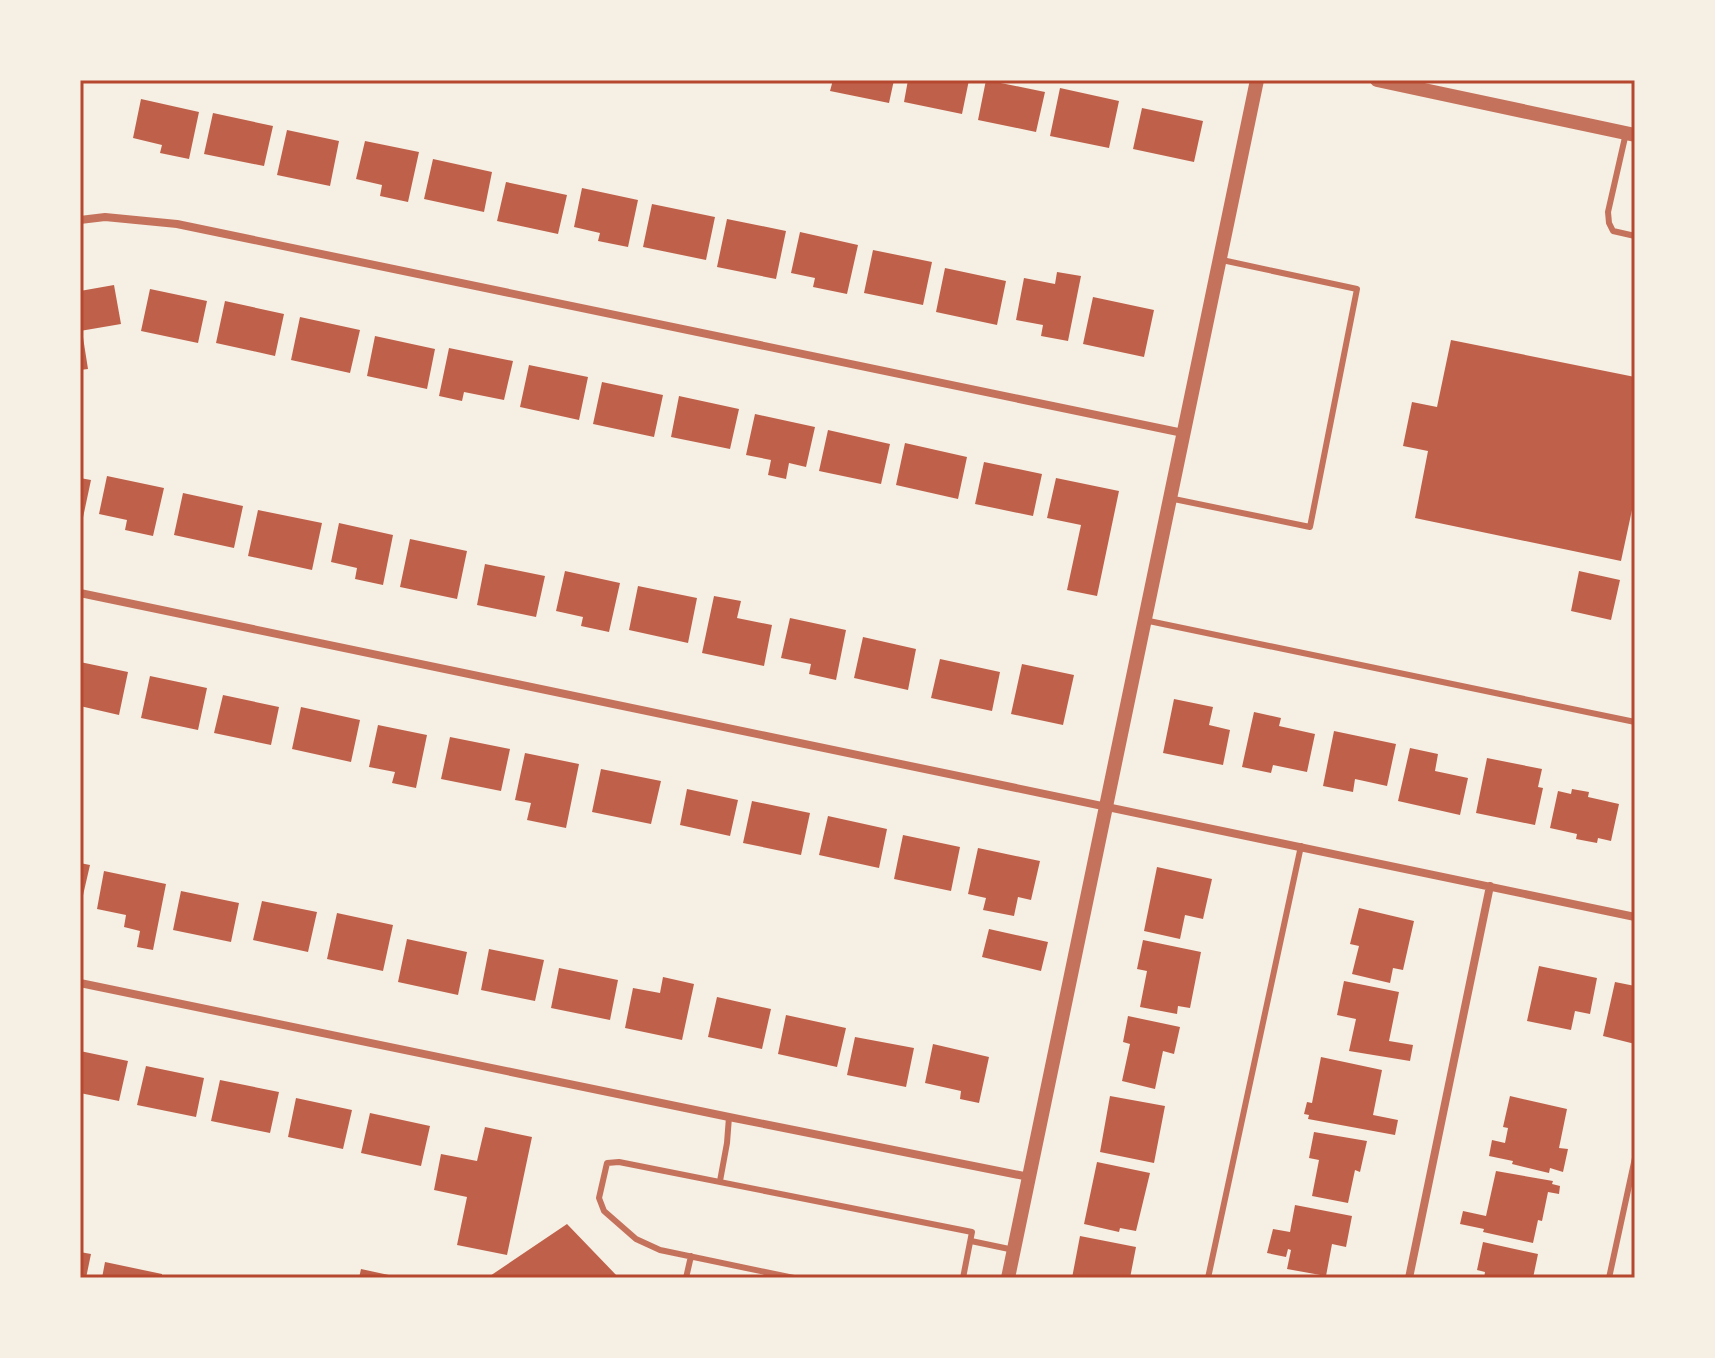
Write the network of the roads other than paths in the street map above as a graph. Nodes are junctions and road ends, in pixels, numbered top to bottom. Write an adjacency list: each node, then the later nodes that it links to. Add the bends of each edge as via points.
1 (1257, 80): 6 (street)
2 (1377, 80): 3 (street)
3 (1630, 134): 5 (lane, via 1608,212 1613,231)
4 (80, 220): 7 (street, via 105,217 177,224)
5 (1635, 236)
6 (1219, 259): 7 (street); 8 (lane, via 1357,289 1310,527)
7 (1183, 433): 8 (street)
8 (1169, 498): 10 (street)
9 (80, 593): 12 (street)
10 (1144, 620): 11 (lane); 12 (street)
11 (1635, 722)
12 (1105, 806): 13 (street); 19 (street)
13 (1301, 846): 14 (street); 28 (lane)
14 (1490, 886): 15 (street); 29 (street)
15 (1635, 917)
16 (80, 983): 17 (street)
17 (729, 1117): 19 (street); 20 (lane)
18 (1635, 1158): 30 (lane)
19 (1029, 1177): 22 (street)
20 (720, 1181): 21 (lane, via 972,1232); 23 (lane, via 607,1163 599,1198 604,1211 636,1239)
21 (971, 1241): 22 (lane); 26 (lane)
22 (1014, 1250): 27 (street)
23 (691, 1256): 24 (lane); 25 (lane)
24 (686, 1278)
25 (794, 1278)
26 (963, 1278)
27 (1008, 1278)
28 (1208, 1278)
29 (1409, 1278)
30 (1609, 1278)

